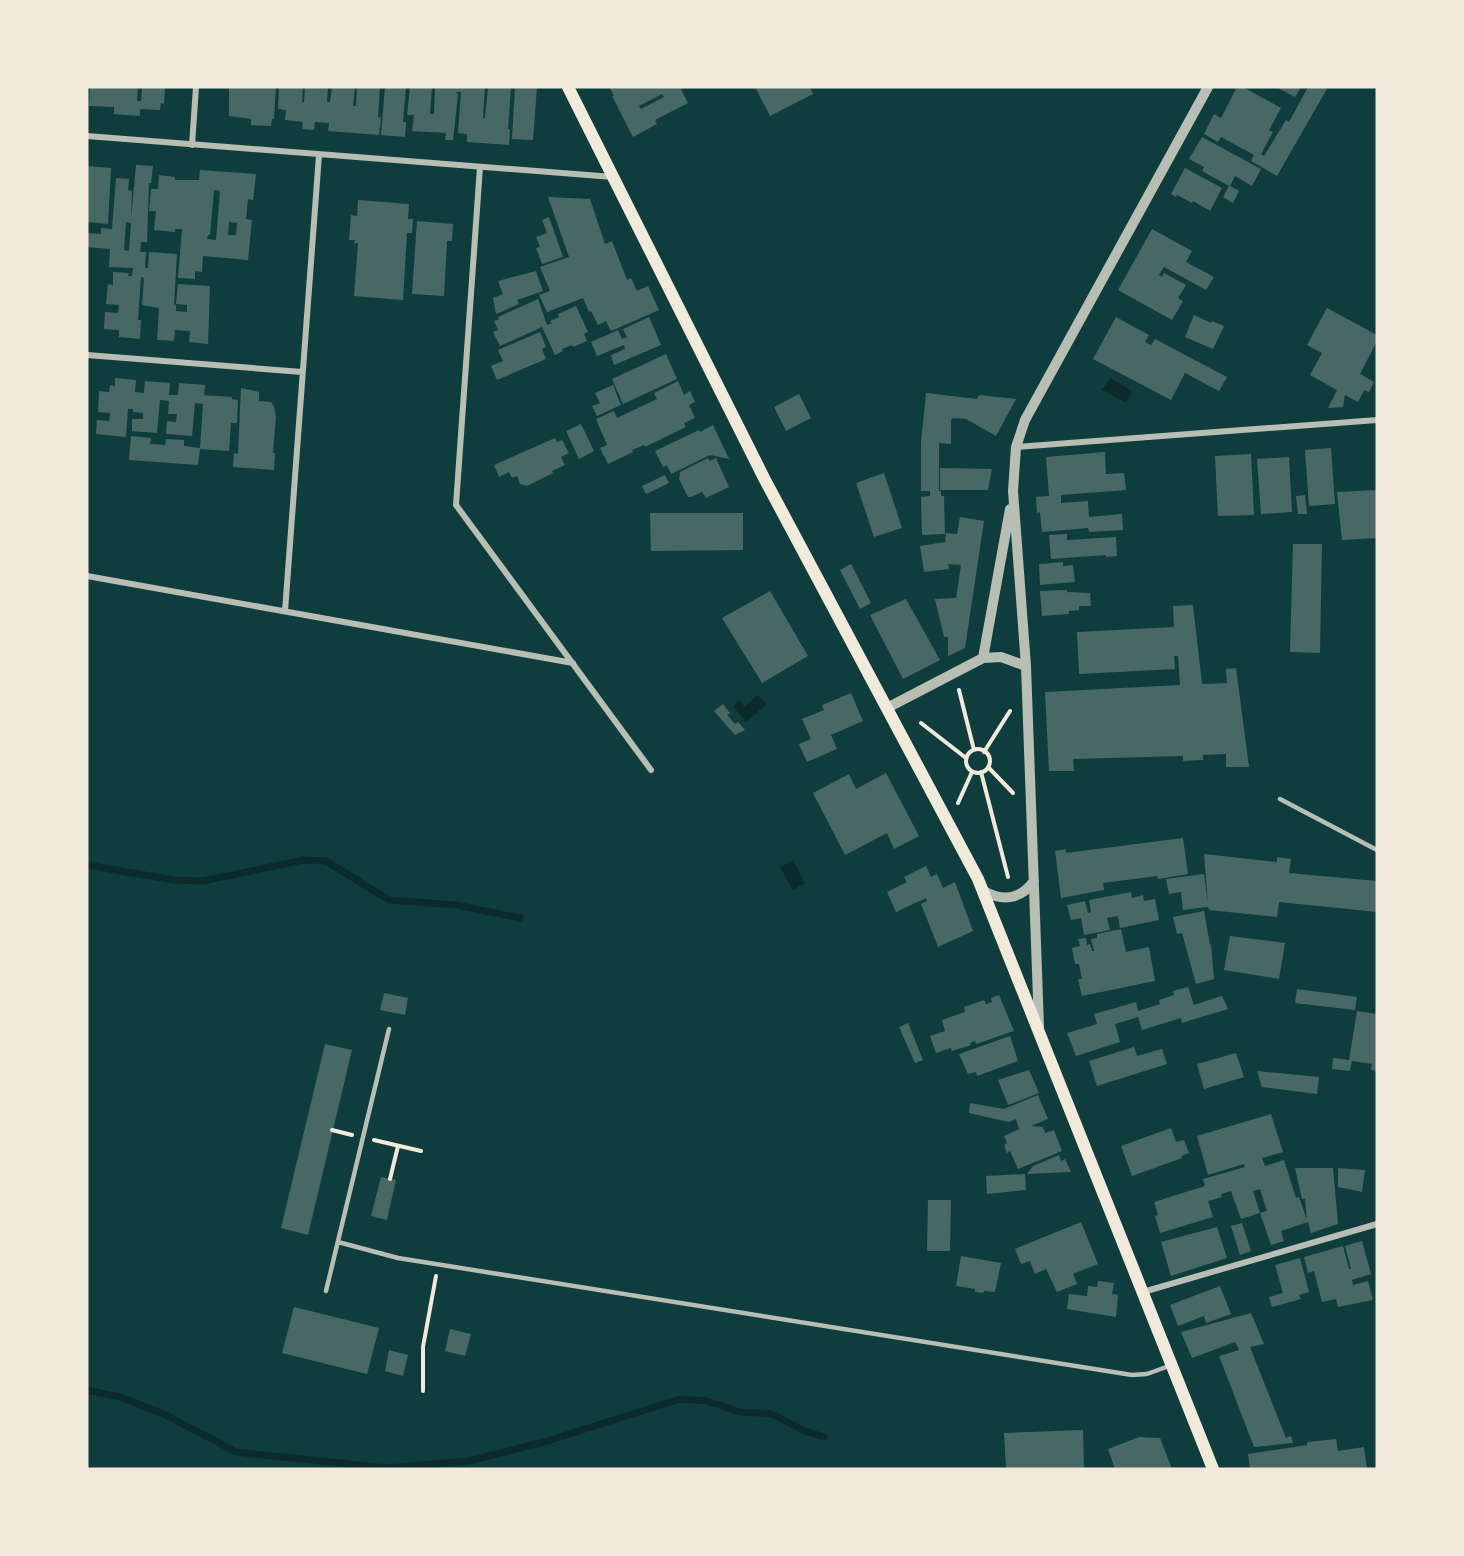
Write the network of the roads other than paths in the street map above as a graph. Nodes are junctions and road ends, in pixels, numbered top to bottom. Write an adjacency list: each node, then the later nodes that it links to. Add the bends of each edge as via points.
1 (196, 87): 5 (street)
2 (568, 87): 8 (main road)
3 (1208, 87): 12 (street, via 1024,420)
4 (87, 136): 5 (street)
5 (192, 145): 6 (street)
6 (319, 155): 7 (street); 10 (street)
7 (480, 167): 8 (street); 17 (street, via 456,504)
8 (613, 177): 19 (main road, via 764,478)
9 (87, 355): 10 (street)
10 (302, 372): 15 (street)
11 (1377, 420): 12 (street)
12 (1016, 447): 13 (street)
13 (1013, 491): 16 (street); 18 (street)
14 (87, 576): 15 (street)
15 (285, 611): 17 (street)
16 (983, 658): 18 (street, via 1001,657); 19 (street)
17 (574, 663): 20 (street)
18 (1026, 666): 23 (street)
19 (887, 708): 24 (main road)
20 (651, 770)
21 (1280, 799): 22 (lane)
22 (1377, 850)
23 (1034, 881): 24 (street, via 1011,898); 26 (street)
24 (984, 891): 26 (main road)
25 (388, 1029): 28 (lane)
26 (1039, 1033): 30 (main road)
27 (1377, 1224): 30 (street)
28 (338, 1242): 29 (lane); 31 (lane, via 398,1258 1132,1375)
29 (326, 1291)
30 (1143, 1292): 31 (main road)
31 (1172, 1365): 32 (main road)
32 (1214, 1469)

